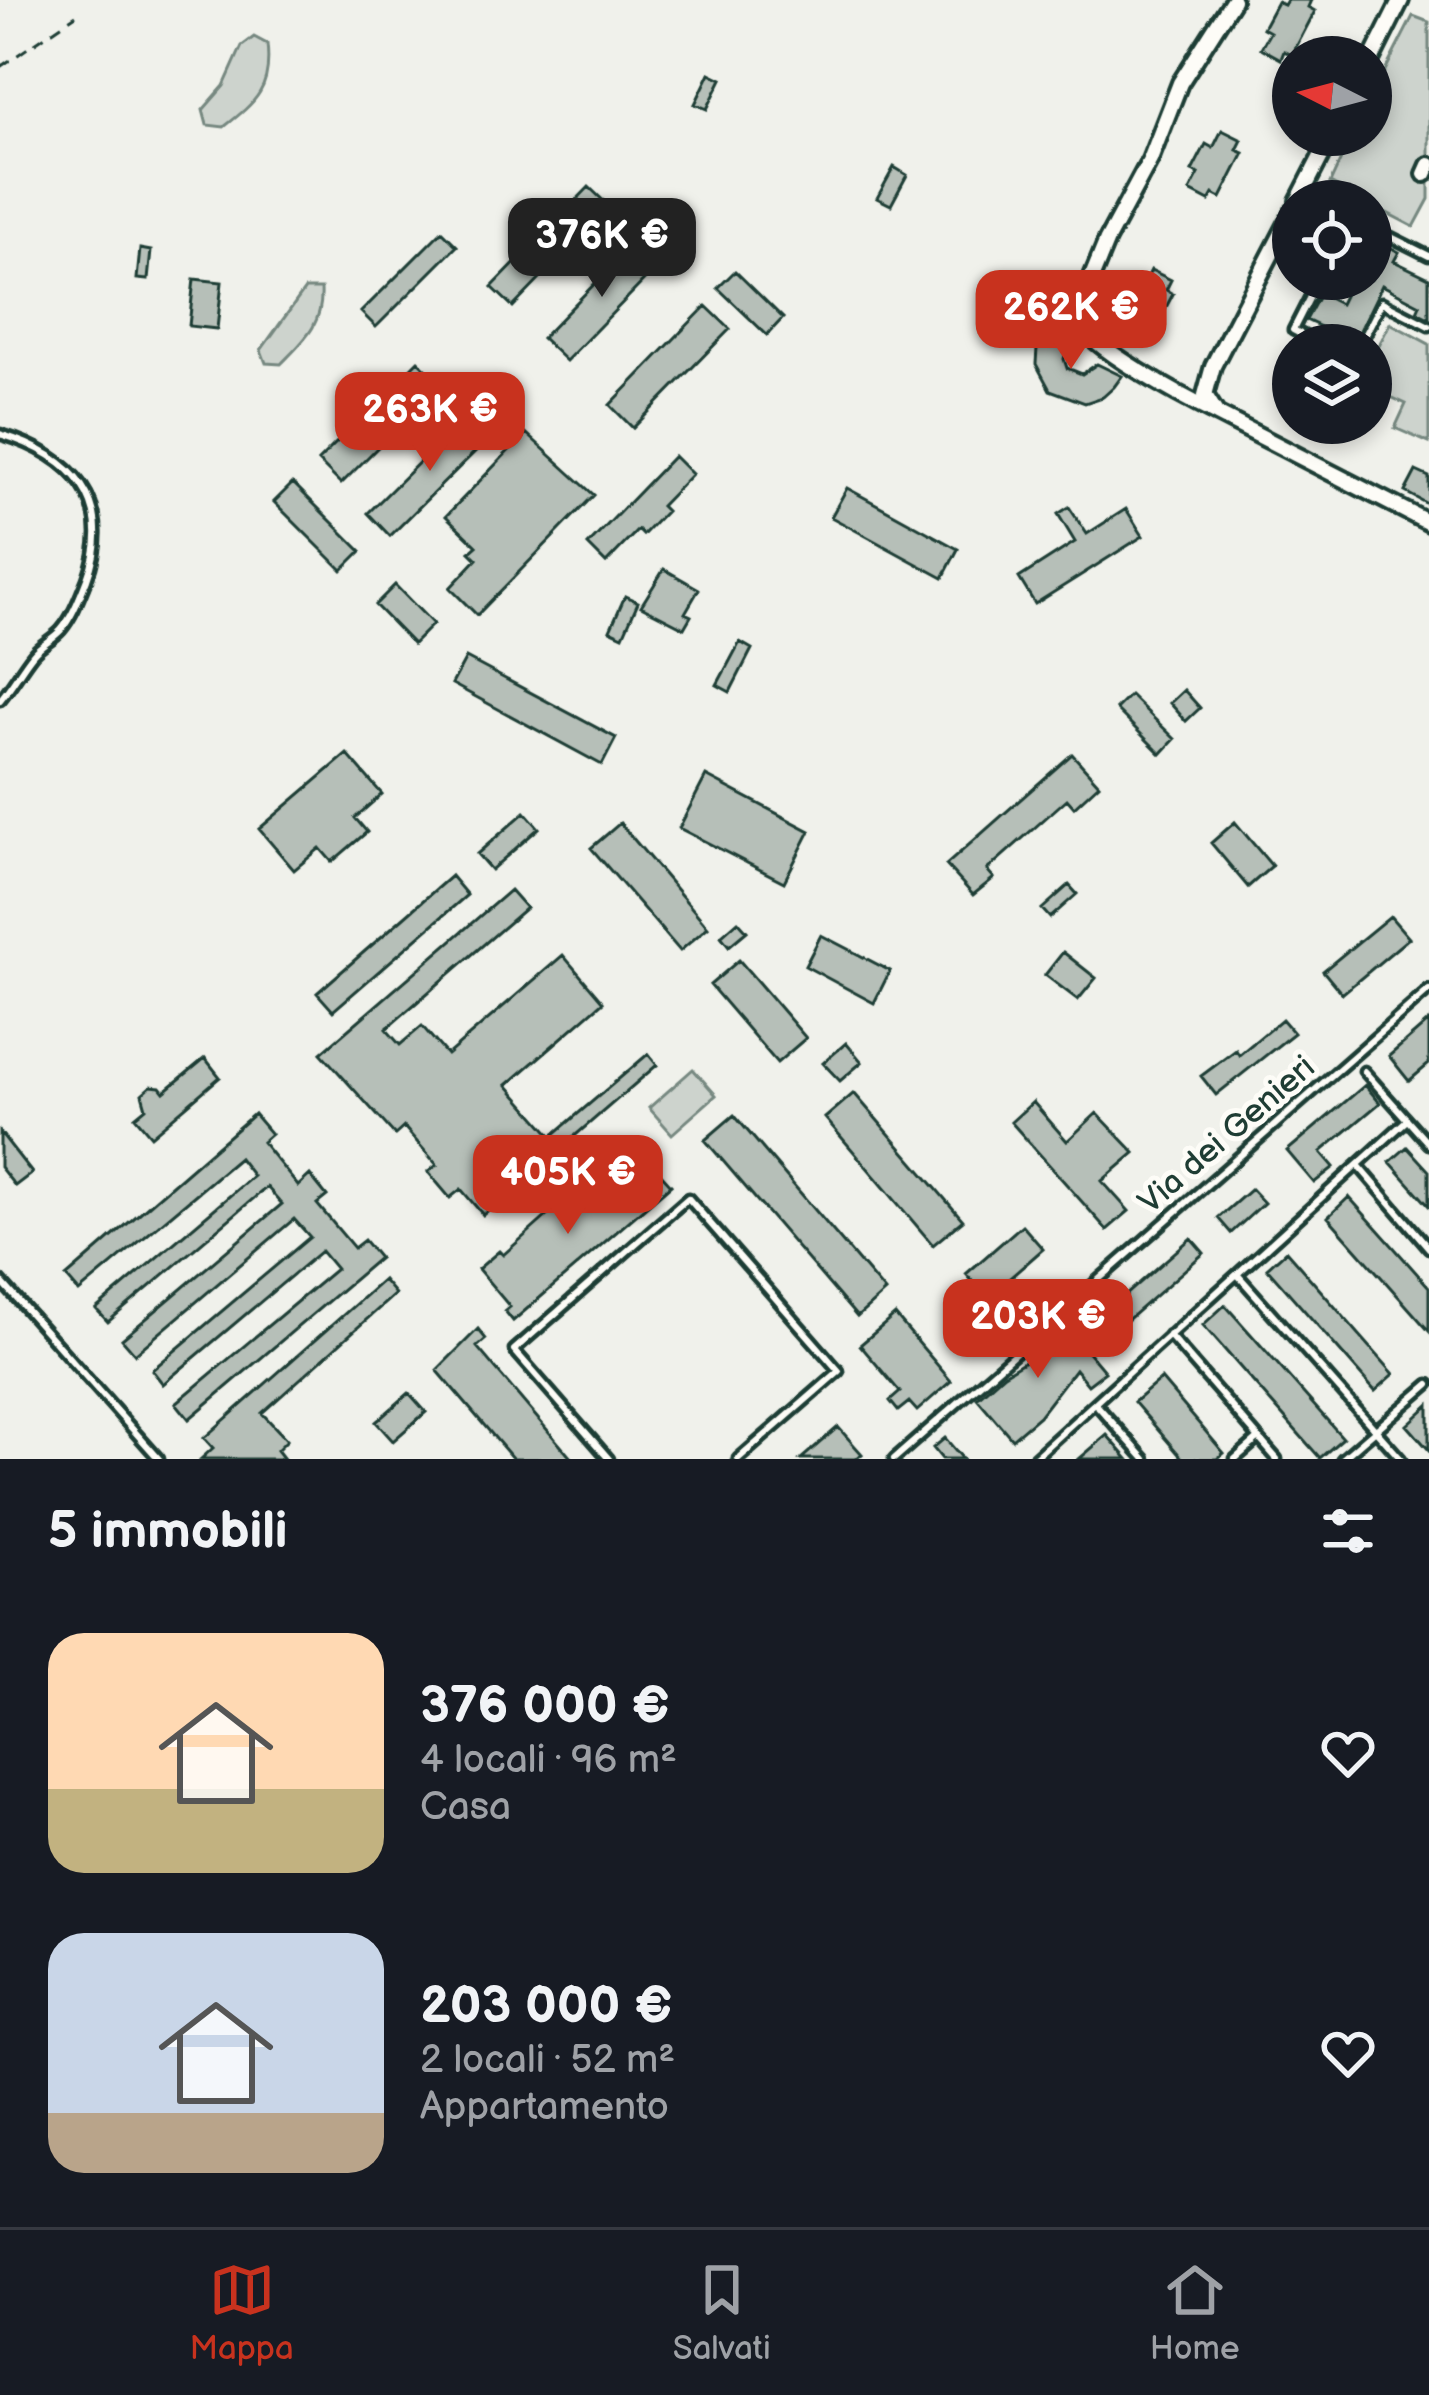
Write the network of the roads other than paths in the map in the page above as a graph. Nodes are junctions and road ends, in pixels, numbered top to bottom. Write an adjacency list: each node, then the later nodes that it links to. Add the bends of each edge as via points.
1 (1233, 0): 9 (street, via 1180,83 1076,318 1086,335)
2 (1401, 0): 3 (street)
3 (1383, 36)
4 (1392, 238): 6 (lane)
5 (1272, 252): 9 (street, via 1213,366 1205,395)
6 (1429, 256)
7 (1371, 324): 8 (lane, via 1382,302)
8 (1429, 326)
9 (1216, 414): 11 (street)
10 (0, 434): 12 (lane, via 71,468 92,502 97,530 95,558 63,628)
11 (1429, 523)
12 (0, 700)
13 (1429, 990): 29 (lane, Via dei Genieri)
14 (1364, 1071): 15 (lane)
15 (1407, 1120): 16 (lane); 17 (lane)
16 (1429, 1144)
17 (1358, 1165): 18 (lane); 19 (lane)
18 (1429, 1249)
19 (1237, 1274): 21 (lane); 24 (lane)
20 (0, 1280): 26 (lane)
21 (1169, 1336): 23 (lane); 25 (lane)
22 (1429, 1384): 24 (lane)
23 (1095, 1403): 30 (lane); 31 (lane)
24 (1376, 1430): 34 (lane); 35 (lane)
25 (1258, 1438): 32 (lane); 33 (lane)
26 (159, 1459)
27 (609, 1459): 28 (lane, via 514,1350 688,1198 839,1371)
28 (738, 1459)
29 (894, 1459)
30 (1033, 1459)
31 (1144, 1459)
32 (1234, 1459)
33 (1277, 1459)
34 (1342, 1459)
35 (1401, 1459)

